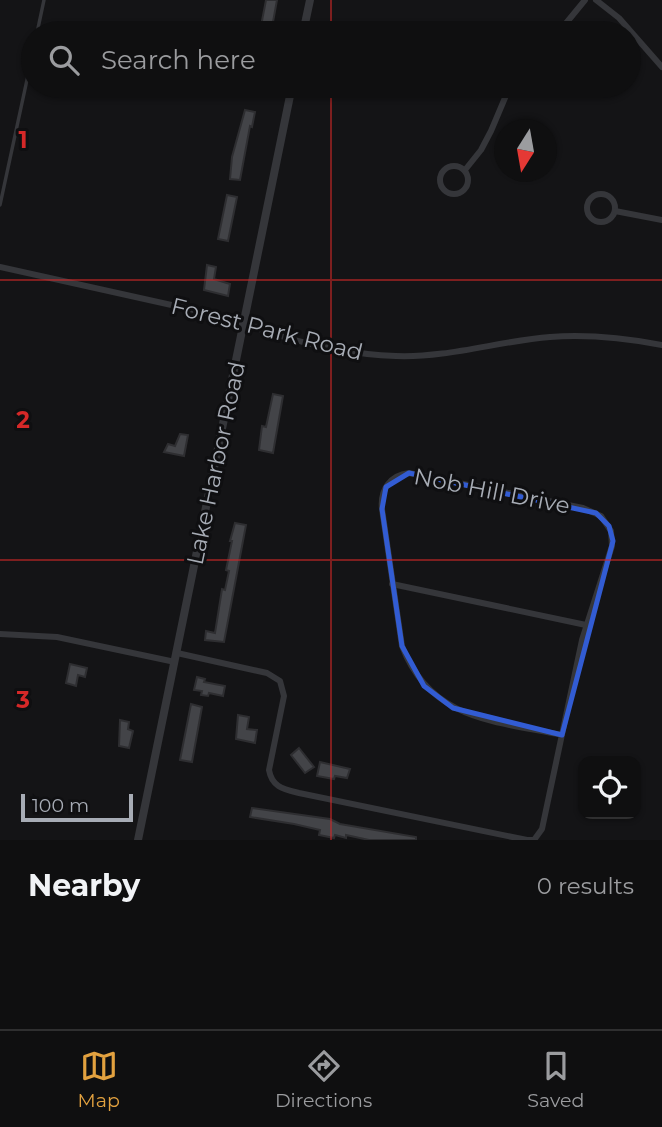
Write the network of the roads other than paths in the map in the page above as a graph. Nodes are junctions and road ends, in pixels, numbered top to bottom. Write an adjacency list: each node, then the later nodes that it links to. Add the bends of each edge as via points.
1 (44, 0): 5 (lane)
2 (310, 0): 6 (street)
3 (585, 0): 7 (street)
4 (596, 0): 8 (street)
5 (40, 21)
6 (306, 21)
7 (568, 21)
8 (622, 21)
9 (641, 43): 10 (street)
10 (662, 67)
11 (23, 98): 15 (lane)
12 (290, 98): 19 (street, Lake Harbor Road)
13 (505, 98): 14 (street, via 481,150)
14 (465, 170): 14 (street, via 457,165 444,169 440,177 443,189 452,194 462,192 468,184)
15 (0, 205)
16 (615, 211): 16 (street, via 610,197 601,194 592,197 587,206 590,218 598,222 610,219); 17 (street)
17 (662, 220)
18 (0, 267): 19 (street, Forest Park Road)
19 (245, 322): 20 (street, Forest Park Road, via 264,331 381,356 445,354 571,336); 24 (street, Lake Harbor Road)
20 (662, 345)
21 (393, 584): 22 (street); 22 (street, Nob Hill Drive, via 381,502 386,486 396,477 420,474 534,497 591,511 609,526 612,546); 25 (street, Nob Hill Drive, via 402,646 415,674 433,694 473,716)
22 (586, 625): 25 (street, Nob Hill Drive)
23 (0, 634): 24 (street, via 58,636)
24 (176, 658): 25 (street, Nob Hill Drive, via 267,673 280,681 284,696 269,770 278,787 527,840 542,829); 26 (street, Lake Harbor Road)
25 (562, 735)
26 (138, 840)

